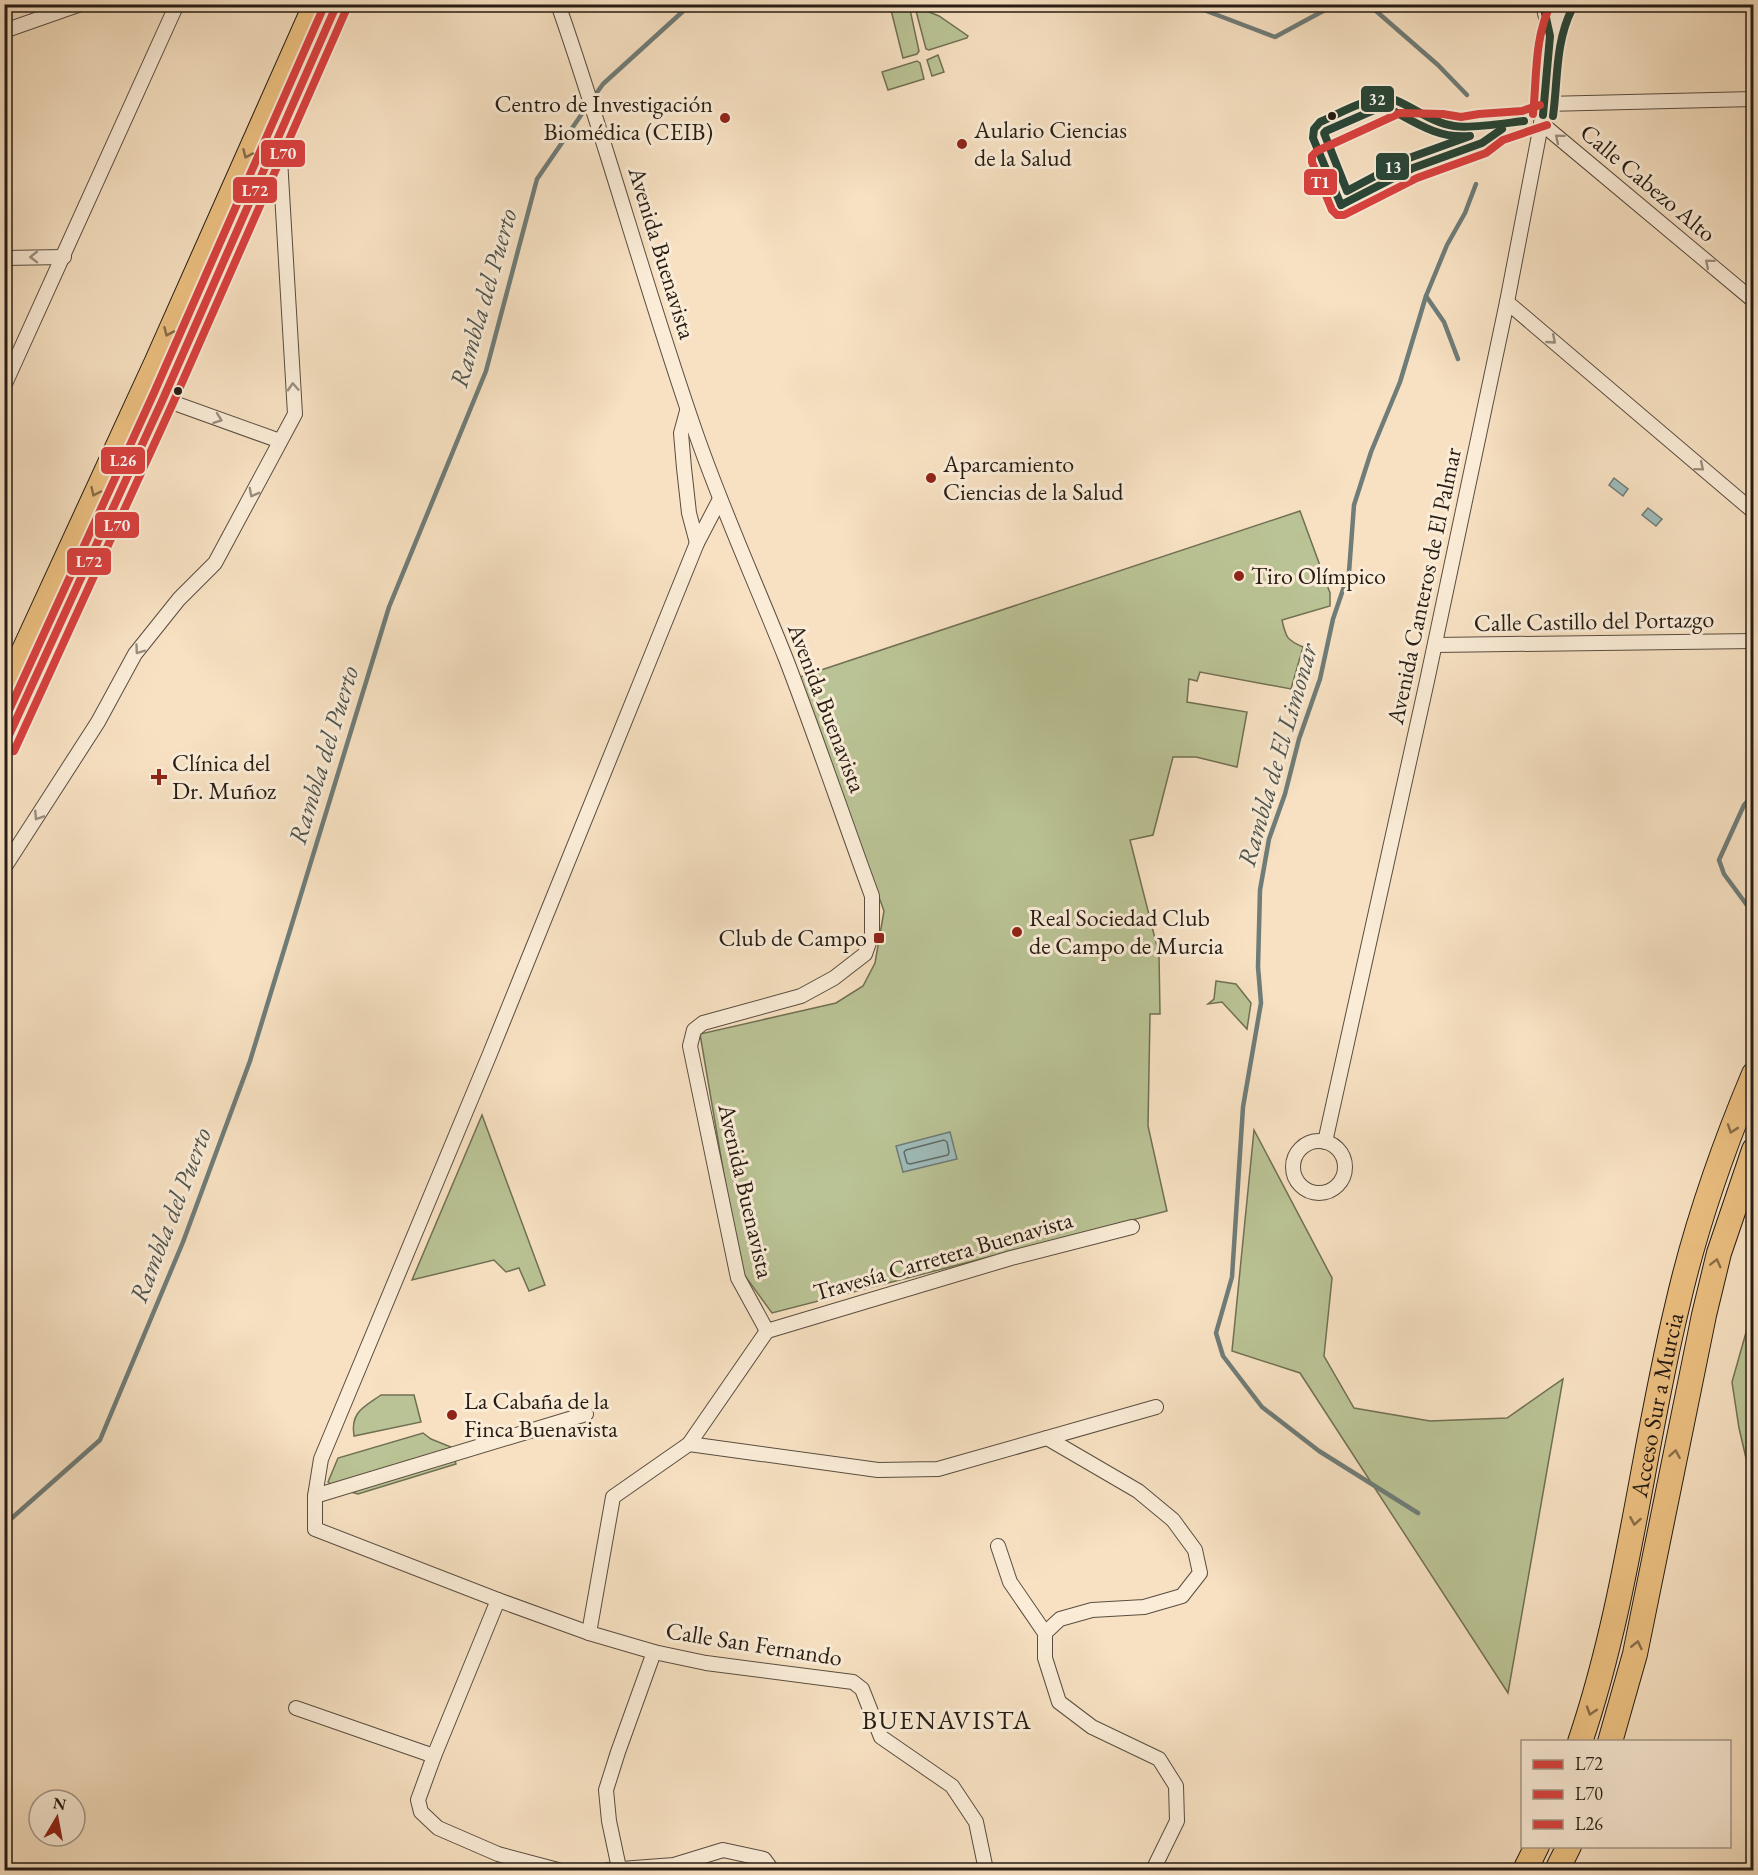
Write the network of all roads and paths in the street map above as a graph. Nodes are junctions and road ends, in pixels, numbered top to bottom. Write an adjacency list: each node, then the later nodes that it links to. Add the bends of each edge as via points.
1 (81, 4): 8 (street)
2 (177, 4): 14 (street)
3 (314, 4): 18 (main road, one-way to 18)
4 (337, 4): 13 (main road)
5 (558, 4): 22 (street, Avenida Buenavista)
6 (1543, 4): 9 (street, Avenida Canteros de El Palmar)
7 (1563, 4): 9 (street, Avenida Canteros de El Palmar)
8 (4, 31)
9 (1550, 36): 11 (street, Avenida Canteros de El Palmar)
10 (1754, 99): 11 (street)
11 (1545, 104): 12 (street, Avenida Canteros de El Palmar)
12 (1541, 123): 16 (street, Calle Cabezo Alto, one-way to 12); 17 (street, Avenida Canteros de El Palmar)
13 (279, 134): 20 (main road); 23 (street, one-way to 13, via 295,414)
14 (64, 257): 15 (street, one-way to 15); 19 (street)
15 (4, 258)
16 (1754, 301)
17 (1507, 302): 25 (street, one-way to 25); 28 (street, Avenida Canteros de El Palmar)
18 (154, 362): 20 (main road); 21 (main road)
19 (4, 386)
20 (163, 399): 21 (main road); 23 (street, one-way to 23); 30 (main road)
21 (130, 415): 29 (main road, one-way to 29)
22 (693, 426): 24 (street, Avenida Buenavista); 26 (street, via 687,411 681,433 689,513)
23 (280, 441): 31 (street, one-way to 31, via 215,563 179,598 135,654 98,722)
24 (720, 499): 26 (street); 36 (street, Avenida Buenavista, via 785,659 872,896 872,934 865,954 834,978 801,996 703,1023 694,1030 690,1046 738,1278)
25 (1754, 512)
26 (697, 543): 41 (street, via 321,1459)
27 (1754, 641): 28 (street, Calle Castillo del Portazgo)
28 (1435, 645): 33 (street, Avenida Canteros de El Palmar)
29 (4, 690)
30 (4, 747)
31 (4, 868)
32 (1754, 1074): 48 (highway, Acceso Sur a Murcia, one-way to 48, via 1710,1189 1679,1297 1618,1608)
33 (1325, 1142)
34 (1754, 1150): 49 (highway, Acceso Sur a Murcia, one-way to 34, via 1640,1633 1719,1253)
35 (1132, 1227): 36 (street, Travesía Carretera Buenavista, via 1011,1258)
36 (767, 1331): 40 (street)
37 (1156, 1407): 39 (street)
38 (586, 1414): 41 (street)
39 (1047, 1438): 40 (street, via 938,1469 888,1470); 45 (street, via 1138,1491 1173,1520 1195,1550 1200,1573 1182,1596 1144,1607 1092,1610 1060,1619)
40 (689, 1444): 44 (street, via 613,1497)
41 (315, 1496): 43 (street, Calle San Fernando, via 315,1529)
42 (998, 1546): 45 (street, via 1010,1582)
43 (498, 1600): 44 (street, Calle San Fernando); 50 (street)
44 (589, 1633): 46 (street, Calle San Fernando)
45 (1045, 1634): 58 (street, via 1045,1658 1059,1702 1092,1727 1159,1759 1176,1786 1177,1821)
46 (654, 1652): 54 (street, via 606,1790); 57 (street, Calle San Fernando, via 853,1682 862,1689 881,1737 952,1786 976,1822)
47 (296, 1708): 50 (street)
48 (1581, 1740)
49 (1611, 1740)
50 (434, 1756): 55 (street, via 418,1800 421,1812 438,1828 498,1854)
51 (1536, 1848): 59 (highway)
52 (1568, 1848): 60 (highway)
53 (676, 1868): 54 (street); 56 (street, via 723,1850 764,1859)
54 (614, 1869)
55 (558, 1870)
56 (772, 1870)
57 (986, 1870)
58 (1153, 1870)
59 (1525, 1870)
60 (1557, 1870)

